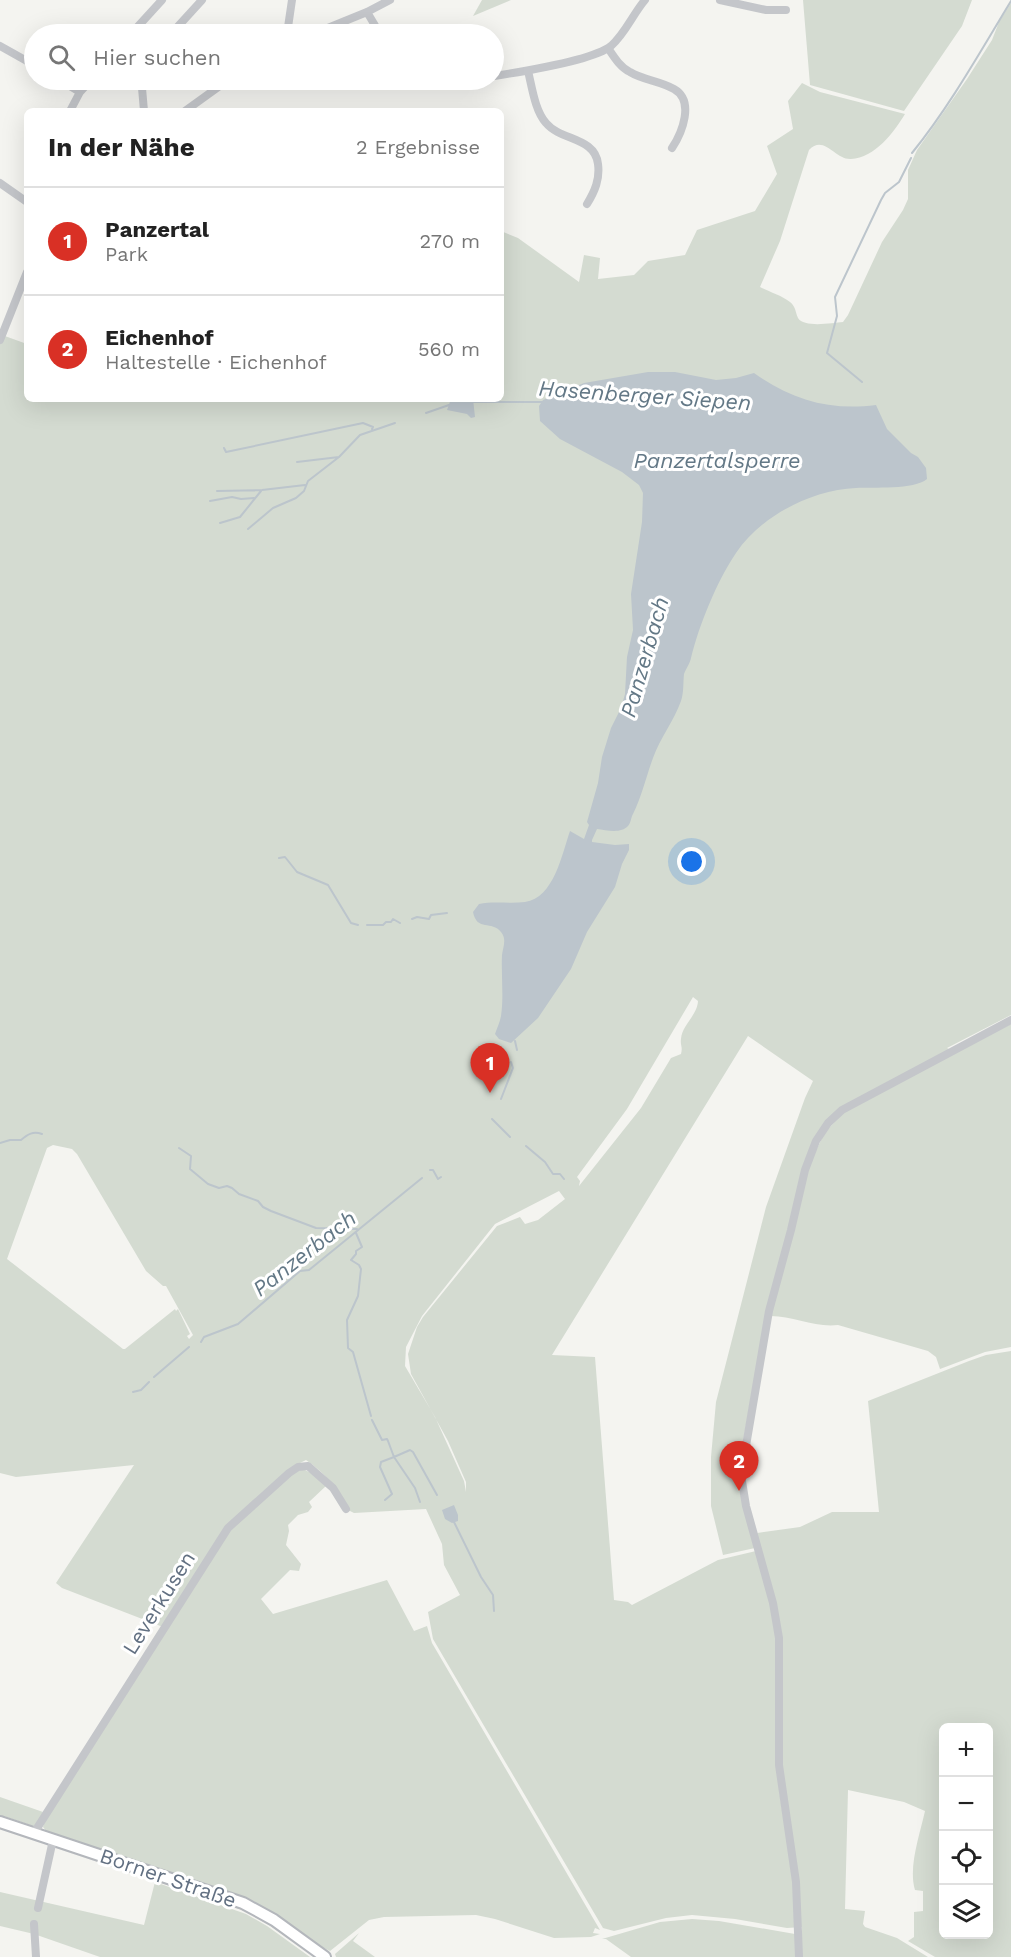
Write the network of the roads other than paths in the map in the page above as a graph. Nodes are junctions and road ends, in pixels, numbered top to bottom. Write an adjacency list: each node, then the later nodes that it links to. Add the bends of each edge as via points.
1 (162, 0): 9 (street)
2 (202, 0): 10 (street)
3 (292, 0): 11 (street)
4 (390, 0): 8 (street)
5 (645, 0): 15 (street)
6 (720, 0): 7 (street)
7 (786, 10)
8 (368, 12): 12 (street); 13 (street)
9 (140, 24)
10 (180, 24)
11 (288, 24)
12 (338, 24)
13 (375, 24)
14 (0, 46): 16 (street)
15 (608, 48): 17 (street); 26 (street, via 626,70 672,88 681,96 684,119)
16 (24, 59)
17 (528, 71): 18 (street); 29 (street, via 546,123 586,144 596,154 596,188)
18 (504, 75)
19 (77, 90): 22 (street)
20 (142, 90): 24 (street)
21 (214, 90): 25 (street)
22 (80, 92): 23 (street)
23 (72, 108)
24 (144, 108)
25 (189, 108)
26 (672, 148)
27 (0, 183): 28 (street)
28 (24, 200)
29 (587, 204)
30 (24, 280): 31 (street)
31 (0, 340)
32 (1011, 1020): 41 (street, via 834,1116 810,1154 769,1311 741,1475 779,1638 779,1765 796,1882)
33 (346, 1509): 35 (street, Leverkusen, via 333,1488 302,1466 233,1521)
34 (0, 1822): 35 (main road, Borner Straße)
35 (34, 1833): 36 (main road, Borner Straße)
36 (53, 1839): 37 (street); 40 (main road, Borner Straße, via 243,1903)
37 (38, 1908)
38 (34, 1924): 39 (street)
39 (36, 1957)
40 (325, 1957)
41 (799, 1957)

